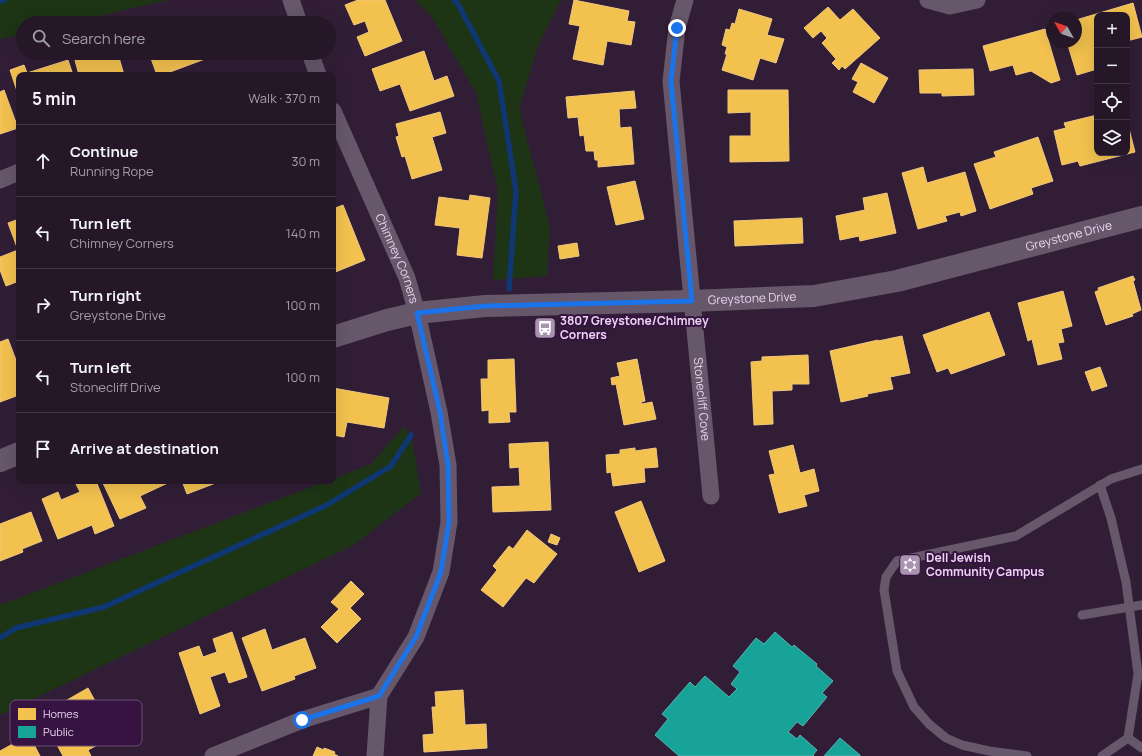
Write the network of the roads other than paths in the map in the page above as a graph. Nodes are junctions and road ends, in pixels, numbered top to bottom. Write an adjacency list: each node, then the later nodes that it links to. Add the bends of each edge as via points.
1 (291, 0): 5 (street)
2 (685, 0): 12 (street, Stonecliff Cove, via 677,28 671,81)
3 (928, 0): 4 (street, via 950,6)
4 (977, 0)
5 (297, 16)
6 (313, 60): 7 (street)
7 (317, 72)
8 (336, 118): 13 (street, Chimney Corners, via 407,278)
9 (16, 173): 10 (street)
10 (0, 180)
11 (1142, 217): 12 (street, Greystone Drive, via 875,285 814,296)
12 (692, 301): 13 (street, Greystone Drive, via 485,306); 19 (street, Stonecliff Cove)
13 (417, 313): 14 (street, Greystone Drive); 23 (street, Chimney Corners, via 440,412 448,465 449,522 441,572 416,637)
14 (336, 336)
15 (16, 454): 16 (street)
16 (0, 461)
17 (1142, 469): 18 (lane)
18 (1100, 485): 21 (lane, via 1113,526); 28 (lane, via 1016,536 897,561 886,577 884,590 897,671 914,707 946,738 989,751)
19 (711, 496)
20 (1142, 604): 21 (lane)
21 (1129, 607): 22 (lane); 24 (lane, via 1138,674)
22 (1082, 615)
23 (379, 696): 26 (street, via 302,720); 27 (street, Chimney Corners)
24 (1128, 738): 25 (lane); 29 (lane)
25 (1142, 748)
26 (213, 756)
27 (375, 756)
28 (1028, 756)
29 (1102, 756)

